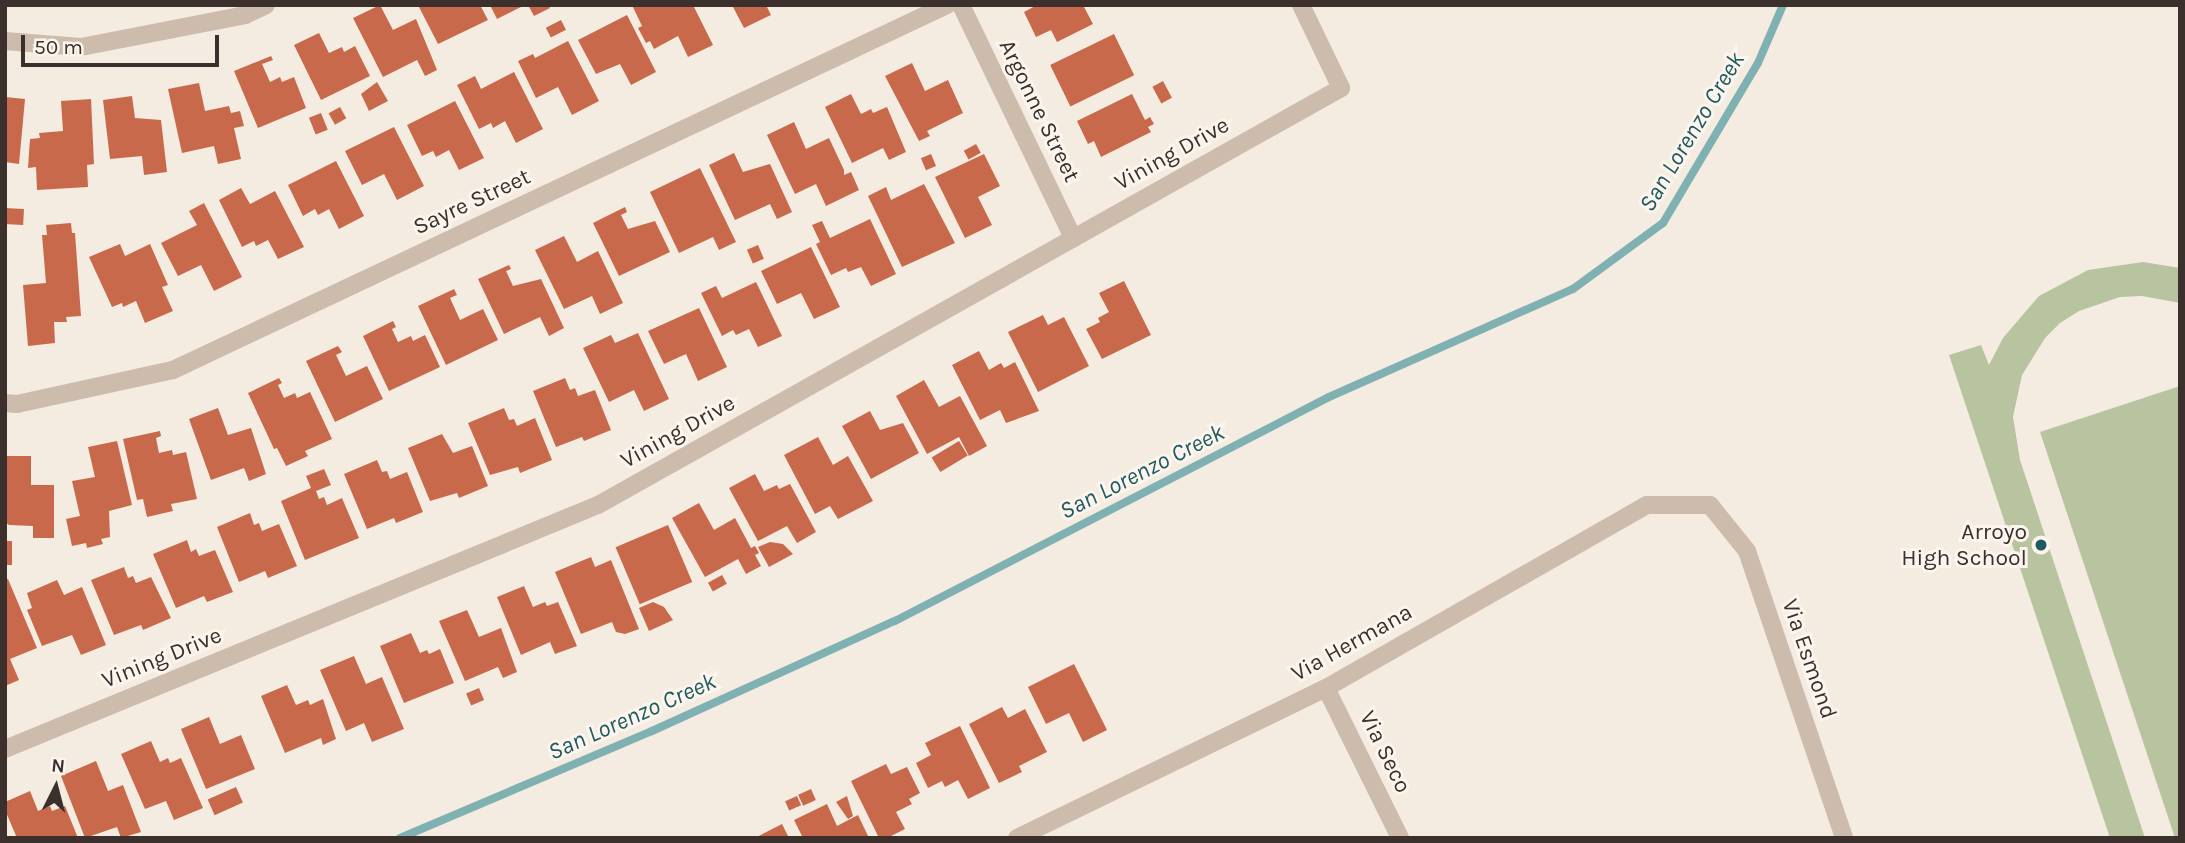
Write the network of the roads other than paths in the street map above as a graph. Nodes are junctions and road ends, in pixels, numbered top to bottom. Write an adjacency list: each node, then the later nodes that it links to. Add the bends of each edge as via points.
1 (266, 5): 5 (street, via 245,15 81,47)
2 (947, 5): 7 (street, Sayre Street, via 173,370)
3 (961, 5): 6 (street, Argonne Street)
4 (1301, 5): 6 (street, Vining Drive, via 1341,88)
5 (5, 41)
6 (1073, 238): 10 (street, Vining Drive, via 598,505)
7 (5, 403)
8 (1710, 505): 9 (street, Via Hermana, via 1647,505); 13 (street, Via Esmond, via 1747,551)
9 (1326, 688): 11 (street, Via Hermana); 12 (street, Via Seco)
10 (5, 749)
11 (1017, 838)
12 (1400, 838)
13 (1844, 838)

